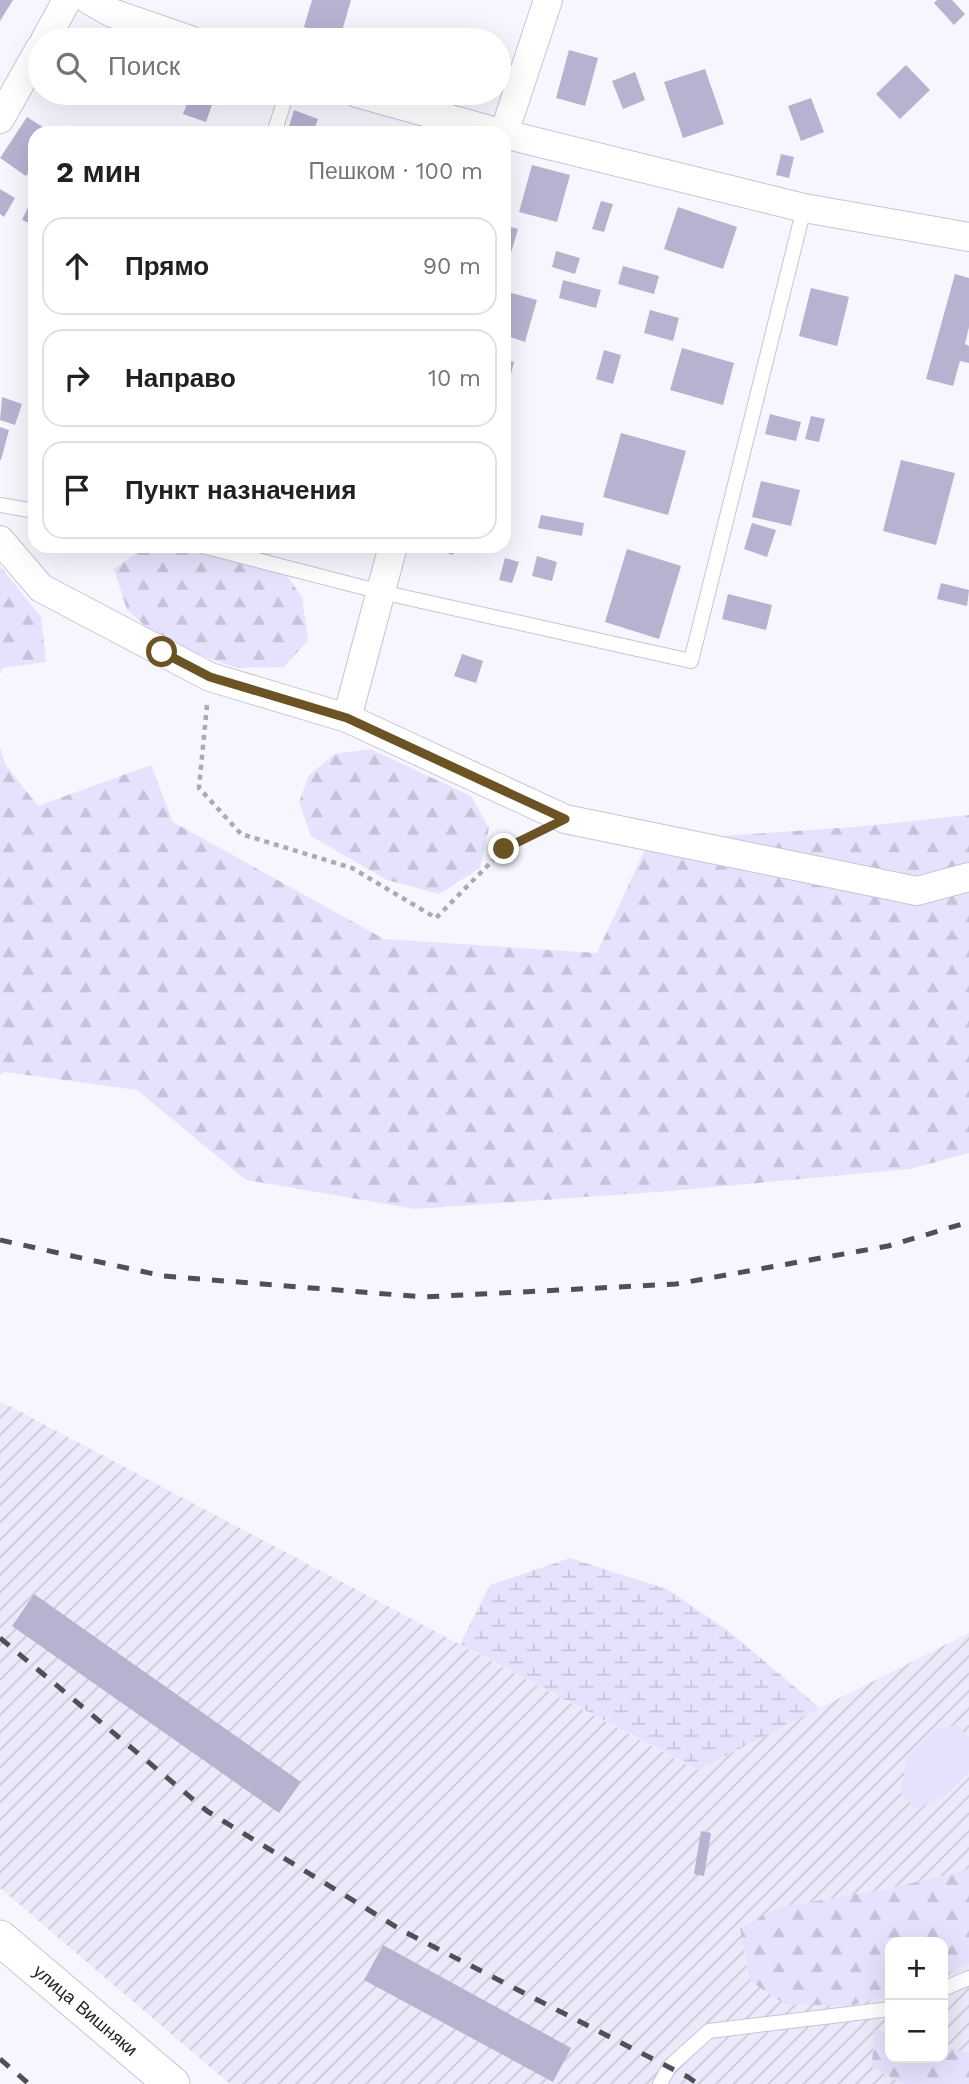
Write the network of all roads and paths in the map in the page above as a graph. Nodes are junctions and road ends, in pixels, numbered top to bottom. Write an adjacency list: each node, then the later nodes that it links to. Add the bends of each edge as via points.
1 (67, 0): 4 (street)
2 (89, 0): 5 (street)
3 (548, 0): 12 (street)
4 (52, 28)
5 (155, 28)
6 (28, 69): 9 (street)
7 (283, 105): 10 (lane)
8 (400, 105): 11 (street)
9 (0, 119)
10 (276, 126)
11 (477, 126)
12 (504, 126)
13 (511, 135): 14 (street)
14 (804, 208): 15 (street); 21 (lane, via 691,661)
15 (969, 237)
16 (0, 505): 17 (lane)
17 (28, 511)
18 (0, 540): 22 (street, via 41,588)
19 (230, 553): 21 (lane)
20 (391, 553): 21 (street)
21 (381, 592): 23 (street)
22 (210, 677): 23 (street); 24 (path, via 199,788 241,834 352,868 436,918 504,849)
23 (347, 718): 24 (street)
24 (565, 819): 25 (street, via 917,891)
25 (969, 877)
26 (0, 1938): 30 (street, улица Вишняки)
27 (969, 1978): 28 (lane)
28 (948, 1987)
29 (885, 2010): 31 (lane, via 709,2031 669,2067)
30 (172, 2084)
31 (660, 2084)

